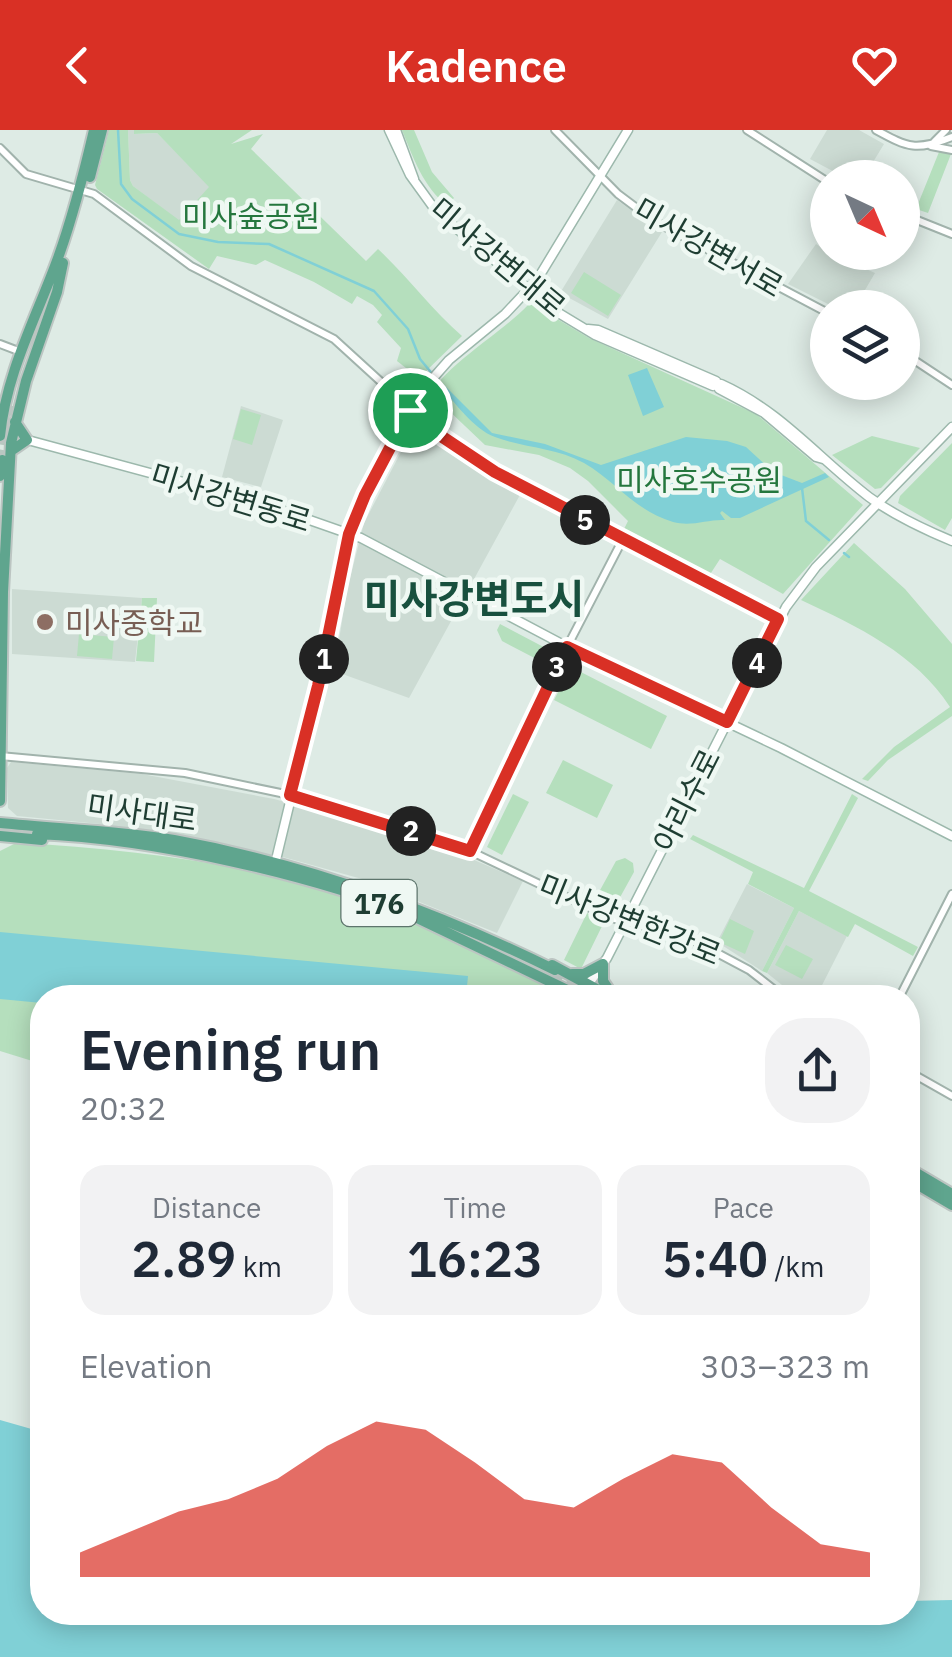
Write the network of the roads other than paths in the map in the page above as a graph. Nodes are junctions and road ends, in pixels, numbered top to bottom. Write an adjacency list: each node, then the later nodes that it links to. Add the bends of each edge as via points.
1 (94, 130): 15 (main road)
2 (102, 130): 15 (main road)
3 (392, 130): 19 (main road, 미사강변대로, via 414,179 449,224)
4 (555, 130): 14 (street, 미사강변서로)
5 (628, 130): 14 (main road)
6 (747, 130): 13 (street)
7 (876, 130): 10 (street, via 909,148)
8 (946, 130): 10 (street)
9 (952, 137): 10 (street)
10 (930, 146): 12 (street)
11 (0, 148): 15 (street, via 35,179)
12 (952, 150)
13 (810, 170)
14 (601, 177): 19 (main road); 20 (street, 미사강변서로, via 676,234)
15 (83, 189): 18 (main road); 26 (street, via 204,273 334,339)
16 (920, 221): 17 (street)
17 (952, 234)
18 (60, 262): 22 (main road); 25 (main road)
19 (529, 289): 26 (main road, via 427,383); 34 (main road, 미사강변대로, via 595,335 780,417)
20 (810, 304)
21 (0, 344): 22 (street)
22 (21, 352): 25 (main road)
23 (920, 364): 24 (street)
24 (952, 385)
25 (13, 404): 27 (main road); 28 (main road)
26 (410, 410): 35 (main road); 36 (street, via 495,472)
27 (1, 419): 30 (main road)
28 (16, 422): 30 (main road); 31 (main road)
29 (952, 428): 34 (main road, 아리수로)
30 (4, 436): 31 (main road, 미사강변동로); 32 (main road)
31 (27, 440): 32 (main road); 35 (main road, 미사강변동로, via 253,500)
32 (6, 457): 33 (main road); 41 (main road)
33 (0, 476)
34 (878, 504): 37 (main road, 미사강변대로); 38 (main road, 아리수로, via 806,579)
35 (349, 534): 39 (main road, 미사강변동로); 42 (main road)
36 (623, 539): 38 (street); 39 (street)
37 (952, 541)
38 (778, 619): 40 (main road, 아리수로)
39 (567, 647): 40 (main road, 미사강변동로); 48 (street)
40 (727, 722): 47 (main road, 미사강변동로); 52 (main road, 아리수로)
41 (1, 756): 42 (street, 미사강변한강로, via 178,772); 43 (main road)
42 (290, 795): 48 (street, 미사강변한강로); 49 (main road)
43 (0, 801)
44 (0, 823): 45 (main road, 미사대로)
45 (39, 832): 46 (main road, 미사대로); 49 (main road, 미사대로, via 170,839); 51 (main road, 미사대로 / 176, via 197,856)
46 (0, 836)
47 (952, 836)
48 (470, 851): 52 (street, 미사강변한강로)
49 (275, 864): 51 (main road, 미사대로 / 176)
50 (952, 894): 61 (street)
51 (407, 909): 54 (main road, 미사대로 / 176)
52 (624, 922): 53 (main road, 아리수로); 60 (street, 미사강변한강로, via 686,937)
53 (604, 964): 55 (main road); 58 (main road, 아리수로); 59 (main road)
54 (554, 973): 55 (main road); 56 (main road); 57 (main road)
55 (571, 974): 58 (main road)
56 (560, 985)
57 (568, 985)
58 (590, 985)
59 (605, 985)
60 (768, 985)
61 (906, 985)
62 (920, 1078): 63 (street)
63 (952, 1096)
64 (920, 1175): 66 (main road)
65 (920, 1187): 67 (main road)
66 (952, 1194)
67 (952, 1205)

